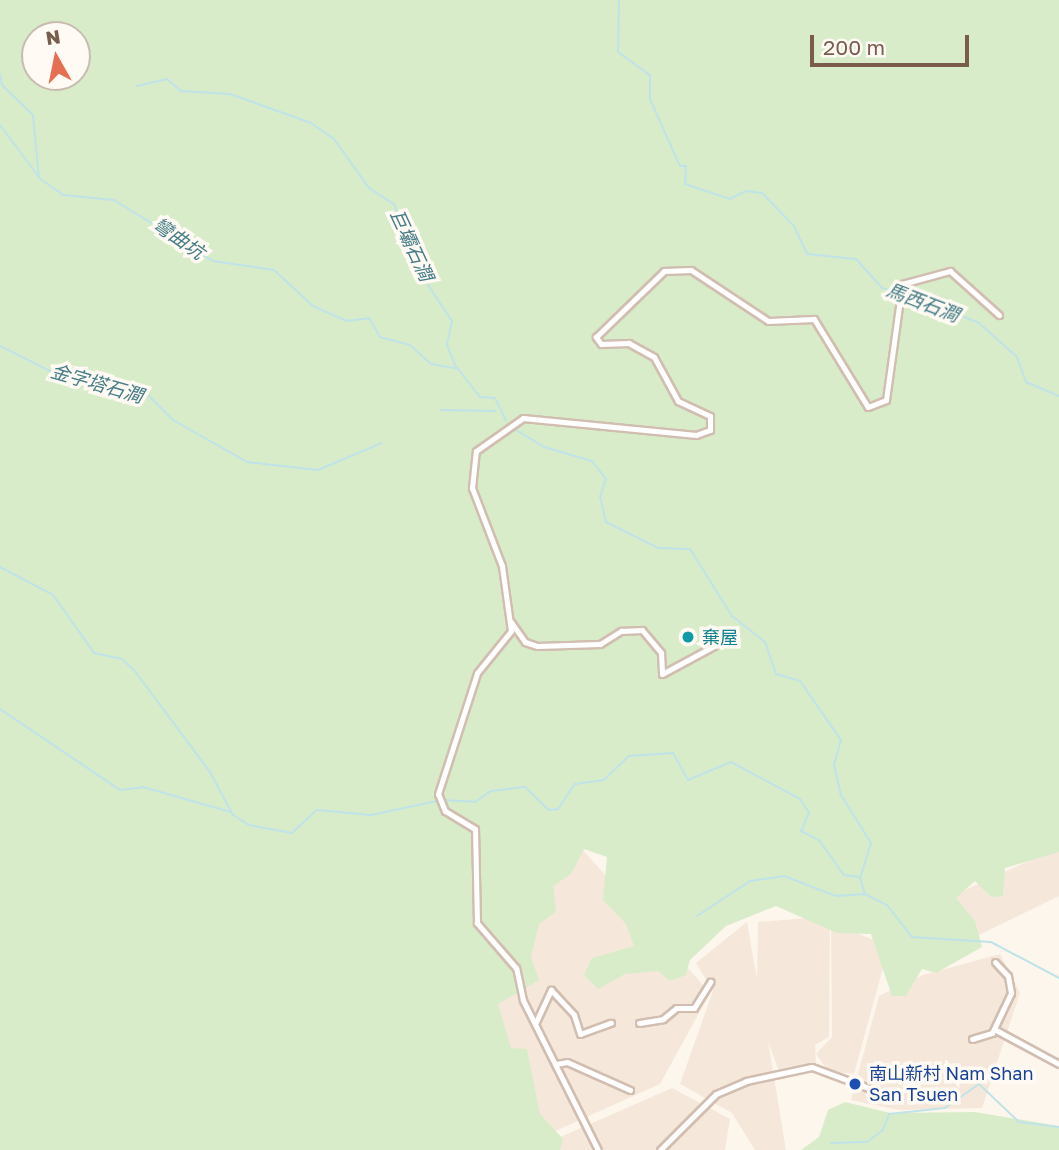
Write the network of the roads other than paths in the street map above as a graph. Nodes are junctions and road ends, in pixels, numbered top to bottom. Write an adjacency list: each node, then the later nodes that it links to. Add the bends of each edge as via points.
1 (999, 315): 2 (street, via 950,271 902,284 886,400 869,407 814,319 768,321 691,270 657,274 596,337 601,344 629,343 654,358 684,407 710,416 710,430 696,435 523,418 481,444 472,488 502,566)
2 (511, 622): 3 (street, via 525,642 537,646 600,644 621,631 642,630 661,653 662,674); 8 (street, via 509,634 477,673 438,794 445,811 475,829 477,923 514,965)
3 (714, 646)
4 (995, 962): 9 (street, via 1013,986)
5 (710, 982): 7 (street, via 694,1008 676,1008 663,1019)
6 (611, 1023): 8 (street, via 580,1034 574,1015 551,990)
7 (639, 1023)
8 (535, 1024): 11 (street)
9 (994, 1029): 10 (street); 12 (street)
10 (972, 1039)
11 (556, 1064): 13 (street, via 567,1062); 15 (street)
12 (1059, 1064)
13 (630, 1090)
14 (881, 1093): 16 (street, via 812,1067 746,1081 716,1094 691,1126)
15 (598, 1150)
16 (660, 1150)

